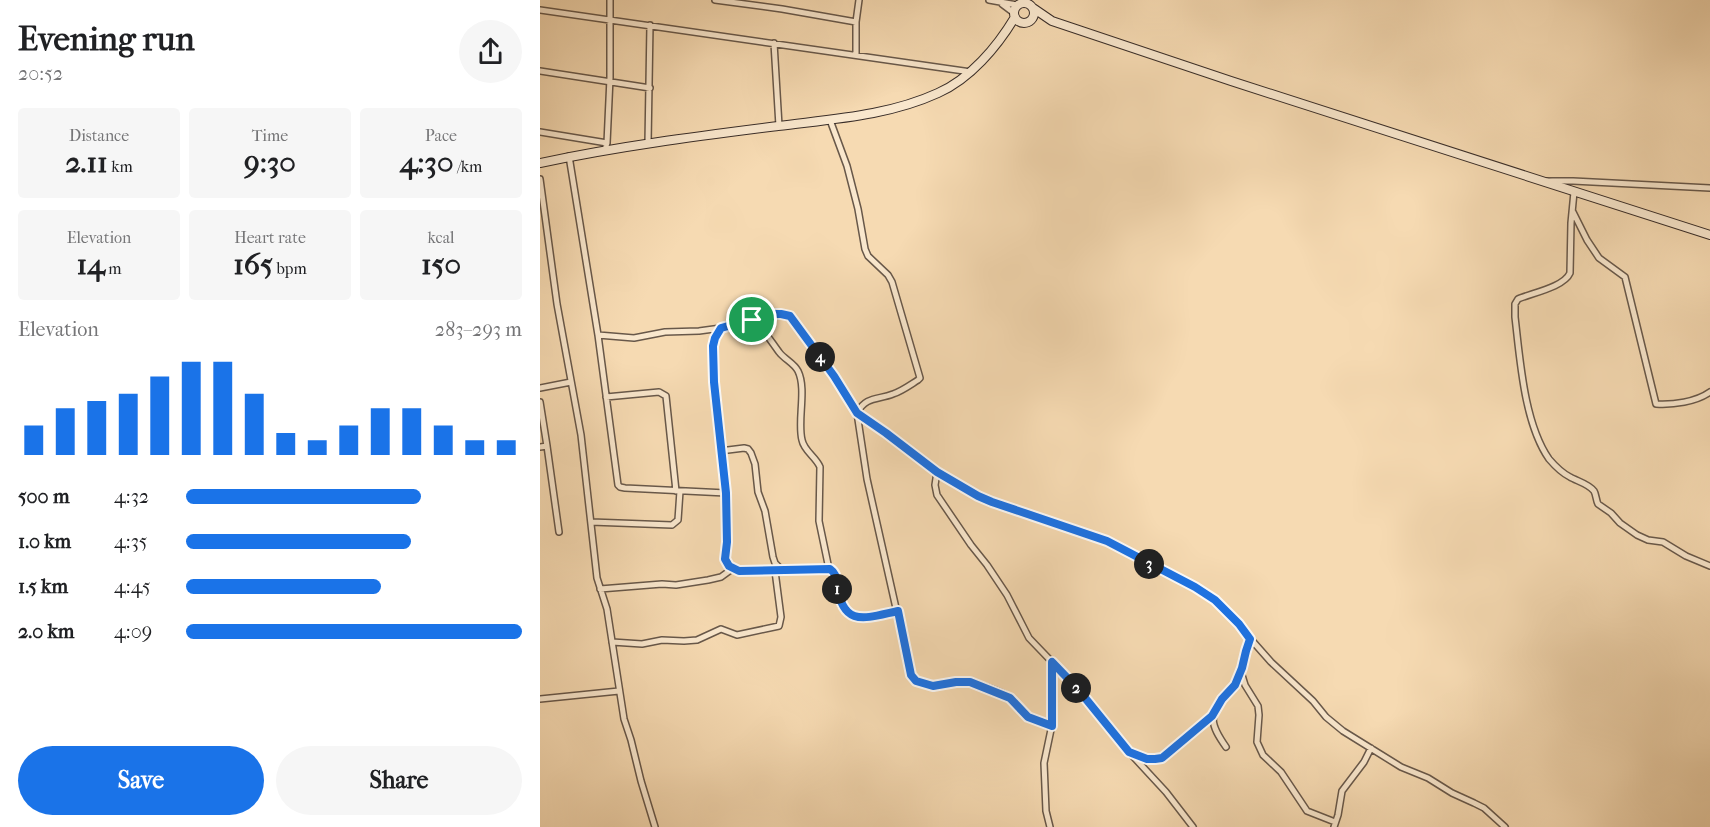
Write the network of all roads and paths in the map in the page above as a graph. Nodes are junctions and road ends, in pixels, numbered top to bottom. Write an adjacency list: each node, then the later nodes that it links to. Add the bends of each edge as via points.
1 (610, 0): 7 (street)
2 (715, 0): 10 (street)
3 (858, 0): 10 (street)
4 (989, 0): 5 (street)
5 (1023, 6): 8 (main road, via 1034,15); 9 (main road); 11 (main road); 13 (main road)
6 (540, 10): 7 (street)
7 (610, 20): 12 (street); 18 (street)
8 (1031, 20): 9 (main road); 11 (main road)
9 (1052, 21): 28 (main road)
10 (856, 22): 15 (street)
11 (1022, 23): 13 (main road)
12 (650, 25): 14 (street); 19 (street)
13 (1004, 34): 17 (main road)
14 (774, 43): 15 (street); 21 (street)
15 (856, 55): 17 (street)
16 (540, 71): 18 (street)
17 (970, 72): 20 (main road, via 939,93 898,108)
18 (610, 82): 19 (street); 24 (street)
19 (650, 88): 23 (street)
20 (830, 120): 21 (main road); 42 (street, via 848,166 865,249 892,282 920,378 891,395 866,402)
21 (778, 126): 23 (main road)
22 (540, 132): 24 (street)
23 (648, 143): 24 (main road)
24 (606, 147): 25 (main road)
25 (569, 156): 26 (main road); 36 (street)
26 (540, 162)
27 (540, 179): 31 (street)
28 (1541, 181): 29 (street); 30 (main road)
29 (1710, 188)
30 (1574, 192): 32 (street); 33 (main road)
31 (542, 208): 37 (street)
32 (1572, 210): 39 (street, via 1599,258 1625,277 1656,404 1702,397); 50 (street, via 1568,278 1518,299 1515,304 1526,396 1537,436 1556,466 1590,487 1598,504 1627,528)
33 (1710, 235)
34 (752, 320): 35 (street); 42 (street, via 772,314 790,316); 52 (street, via 798,370 801,437 820,466 819,522)
35 (721, 328): 36 (street, via 634,338); 44 (street, via 713,346)
36 (598, 335): 40 (street)
37 (571, 382): 38 (street); 48 (street)
38 (540, 388)
39 (1710, 392)
40 (606, 397): 46 (street, via 618,485); 46 (street, via 659,392 666,396)
41 (540, 402): 43 (street)
42 (857, 413): 45 (street); 56 (street, via 867,479)
43 (543, 447): 49 (street)
44 (720, 451): 47 (street); 53 (street, via 744,448 752,453 773,557)
45 (937, 472): 57 (street, via 992,502 1107,541 1195,587 1215,600); 59 (street, via 937,495 1007,595 1029,638)
46 (678, 491): 47 (street); 48 (street, via 678,520 672,525)
47 (726, 493): 51 (street, via 725,559)
48 (591, 522): 55 (street)
49 (559, 532)
50 (1710, 566)
51 (732, 569): 54 (street); 55 (street, via 721,577 676,585)
52 (830, 569): 53 (street); 56 (street, via 835,574 839,602 849,614 866,617)
53 (783, 570): 54 (street)
54 (775, 571): 58 (street, via 782,617 779,626 737,635 721,629 691,641)
55 (600, 589): 58 (street)
56 (898, 611): 64 (street, via 911,675 916,681 933,686 970,682 1010,698 1028,717)
57 (1250, 639): 60 (street); 66 (street, via 1333,724)
58 (612, 642): 61 (street)
59 (1052, 662): 64 (street); 67 (street)
60 (1241, 672): 63 (street); 68 (street, via 1258,706 1257,742 1263,755 1281,772 1307,811)
61 (619, 691): 62 (street); 69 (street)
62 (540, 699)
63 (1212, 716): 65 (street); 67 (street, via 1162,758 1147,759)
64 (1052, 726): 70 (street, via 1044,763)
65 (1226, 747)
66 (1371, 748): 68 (street, via 1342,791); 72 (street, via 1484,808)
67 (1129, 752): 71 (street)
68 (1334, 824)
69 (655, 827)
70 (1050, 827)
71 (1193, 827)
72 (1505, 827)

